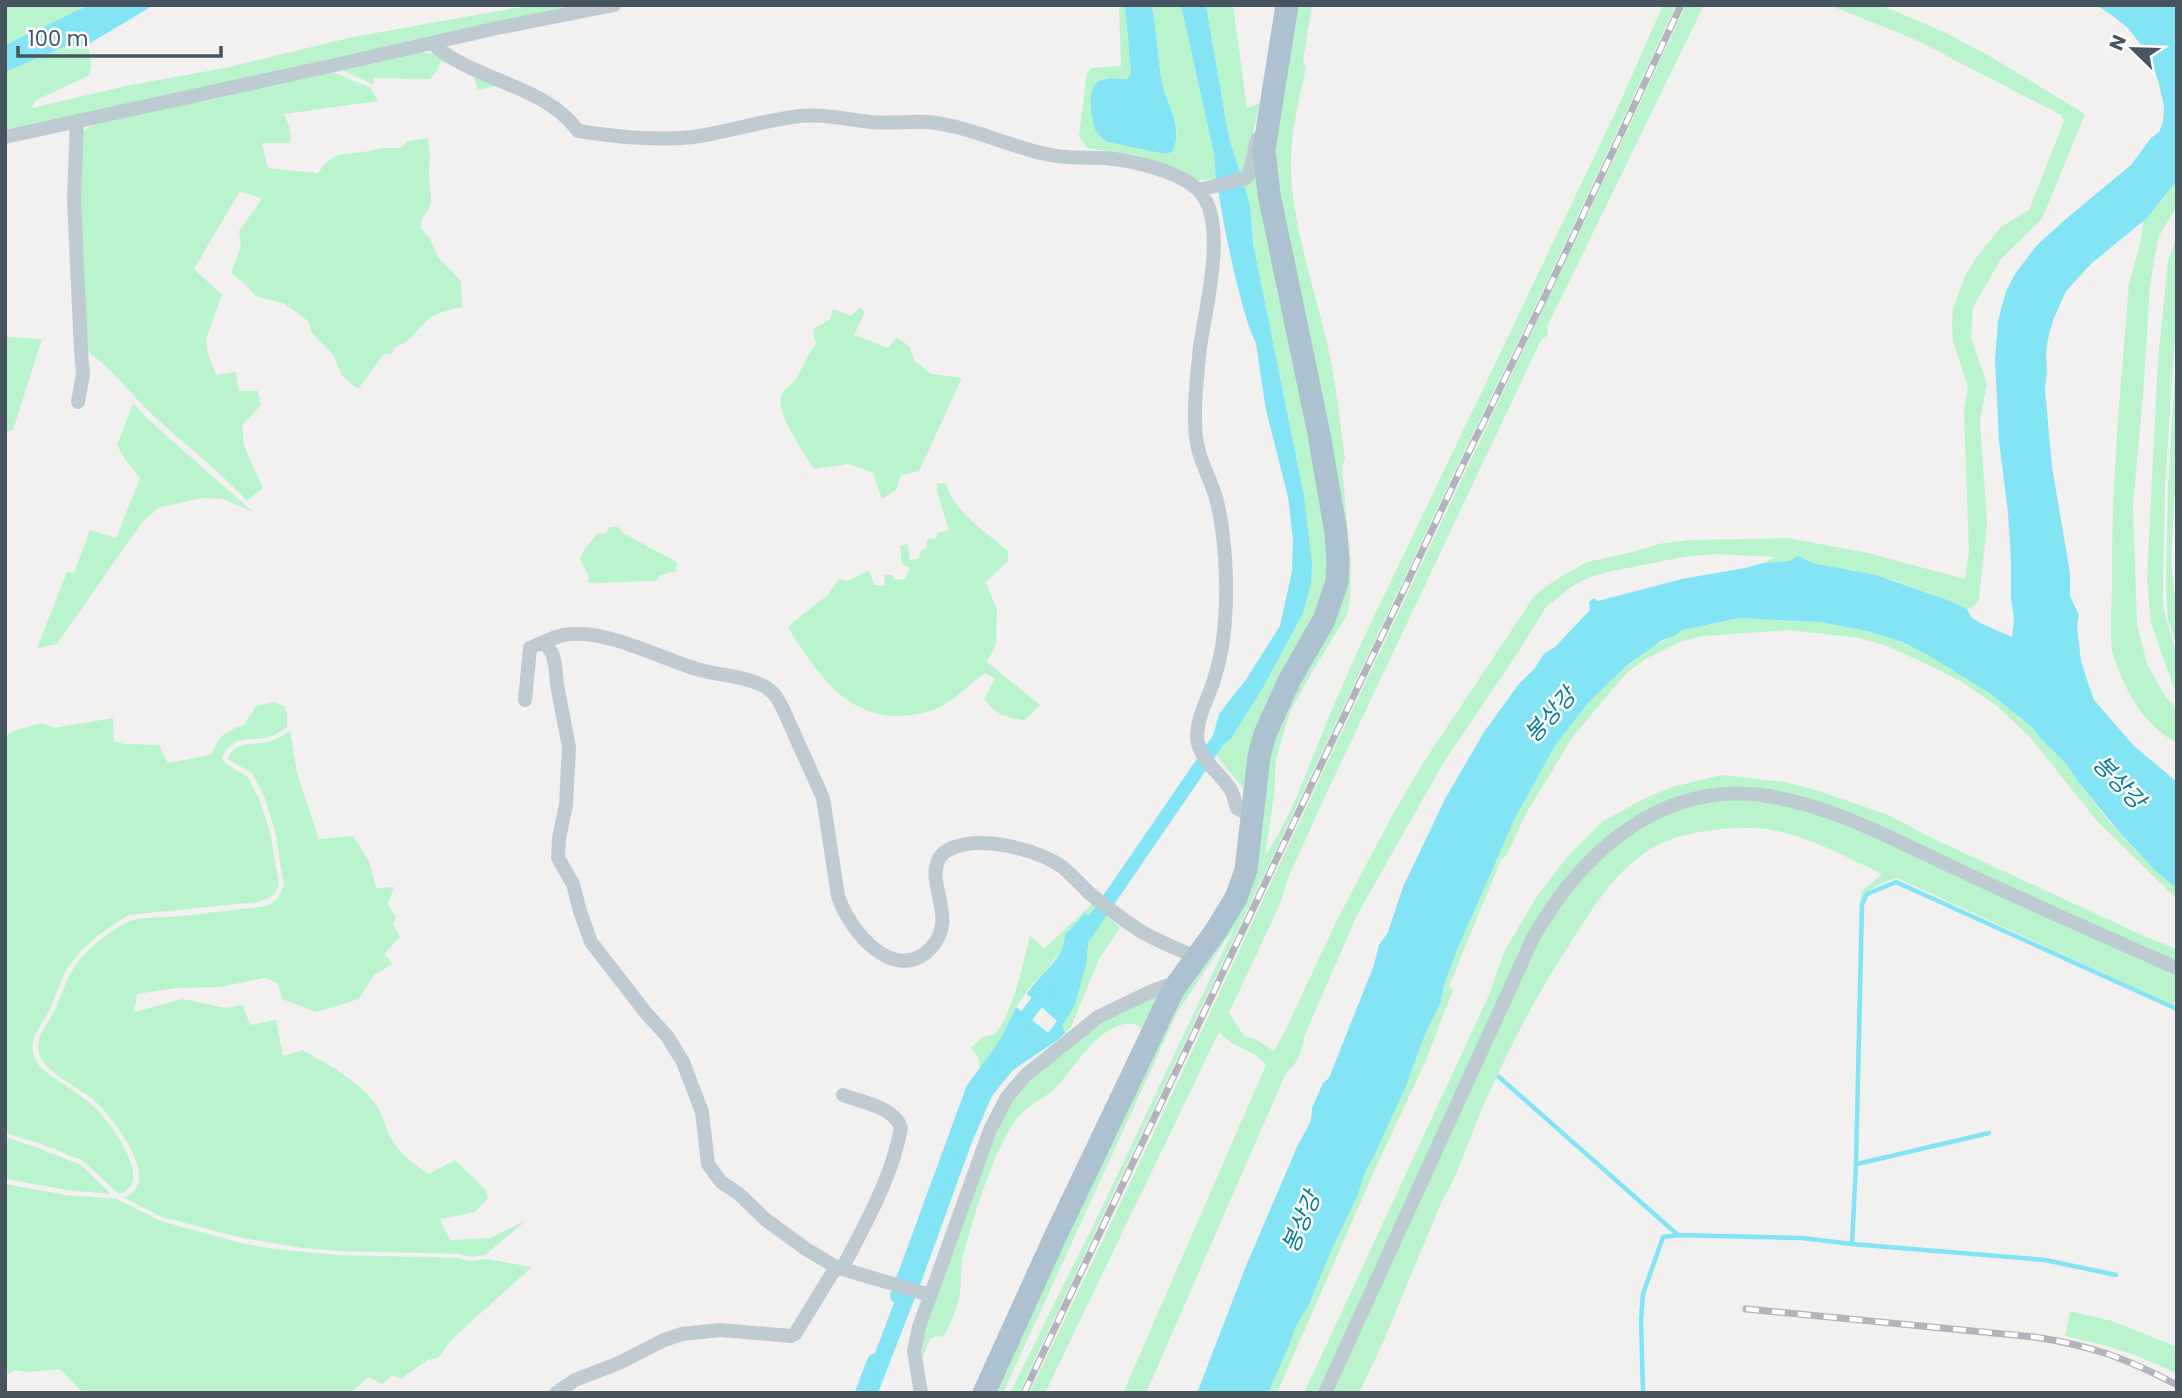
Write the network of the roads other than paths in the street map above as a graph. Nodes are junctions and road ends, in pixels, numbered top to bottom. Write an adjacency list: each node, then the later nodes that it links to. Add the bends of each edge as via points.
1 (614, 5): 3 (street)
2 (1287, 5): 4 (main road)
3 (432, 43): 5 (street); 7 (street, via 459,62 546,103 578,131 637,138 694,137 817,115 871,122 928,122 1045,154 1130,161 1173,175)
4 (1271, 102): 7 (street, via 1260,121 1246,178); 11 (main road, via 1264,150 1269,194 1319,434 1338,560 1328,610 1265,734)
5 (77, 121): 6 (street); 8 (street, via 74,199 83,374)
6 (5, 137)
7 (1199, 190): 11 (street, via 1211,212 1213,281 1200,347 1196,439 1219,509 1226,618 1220,658 1197,734 1204,758 1233,793 1237,808)
8 (78, 402)
9 (544, 642): 10 (street, via 530,648); 12 (street, via 572,634 603,638 769,689 783,709 823,798 842,910 858,934 882,954 909,959 930,948 943,917 936,881 938,859 952,848 979,843 1032,853 1058,864 1139,930); 16 (street, via 555,664 569,747 558,858 573,884 591,942 683,1062 702,1112 713,1173 787,1236)
10 (525, 700)
11 (1252, 816): 12 (main road, via 1246,870 1236,898)
12 (1197, 958): 14 (main road)
13 (2177, 968): 21 (street, via 1857,823 1802,805 1763,796 1726,795 1690,800 1650,816 1612,840 1575,876 1533,938)
14 (1179, 981): 17 (street, via 1098,1017 1026,1074 1007,1097); 20 (main road)
15 (843, 1095): 16 (street, via 895,1116 901,1128 877,1200)
16 (839, 1268): 17 (street); 18 (street, via 791,1336 720,1330 682,1334 575,1380)
17 (926, 1293): 19 (street, via 915,1350)
18 (556, 1393)
19 (921, 1393)
20 (984, 1393)
21 (1325, 1393)

